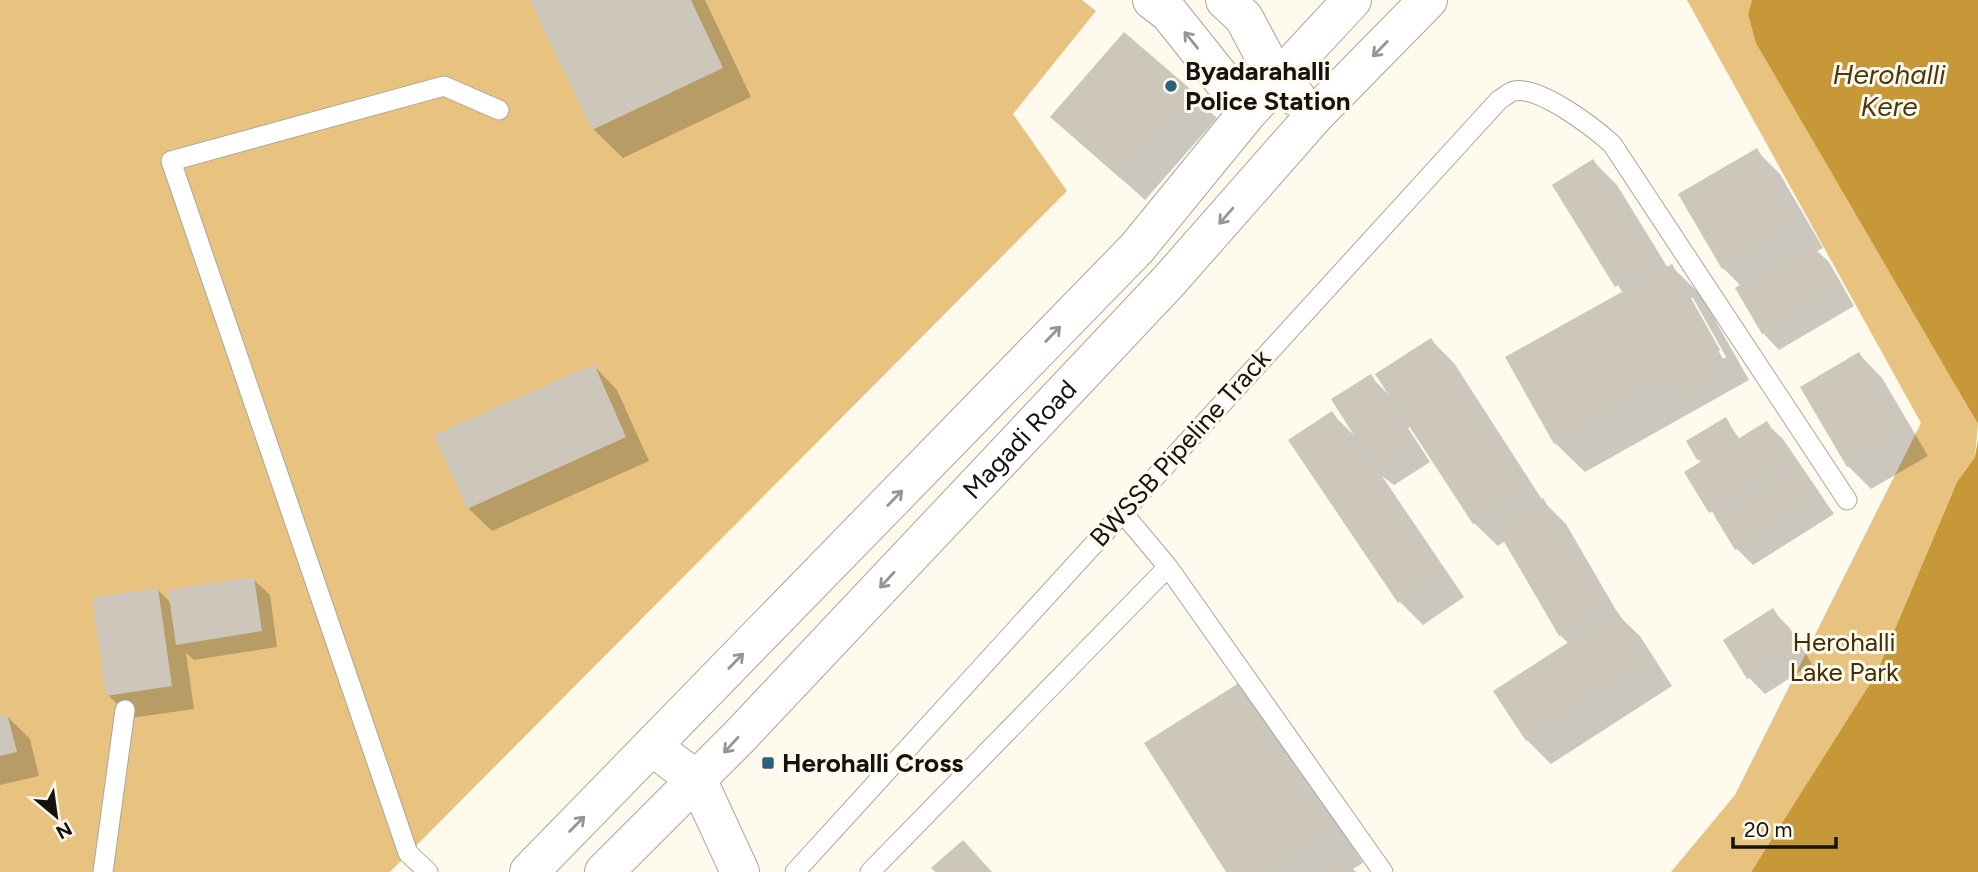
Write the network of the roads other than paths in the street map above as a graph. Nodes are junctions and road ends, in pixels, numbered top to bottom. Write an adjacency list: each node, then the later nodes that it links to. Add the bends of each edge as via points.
1 (1152, 0): 7 (main road, one-way to 1, via 1169,13)
2 (1225, 0): 5 (main road, via 1244,18)
3 (1352, 0): 5 (main road, Magadi Road)
4 (1428, 0): 8 (main road, Magadi Road, one-way to 8)
5 (1278, 80): 7 (main road, Magadi Road); 8 (main road)
6 (499, 110): 18 (lane, via 444,86 171,161 408,853)
7 (1248, 112): 9 (main road, Magadi Road)
8 (1315, 115): 10 (main road, Magadi Road, one-way to 10)
9 (1137, 248): 10 (main road); 15 (main road, Magadi Road, one-way to 9)
10 (1169, 281): 16 (main road, Magadi Road, one-way to 16)
11 (1847, 500): 12 (lane, BWSSB Pipeline Track, via 1612,144 1590,124 1535,94 1514,91 1499,100)
12 (1122, 512): 13 (lane); 22 (lane, BWSSB Pipeline Track)
13 (1168, 567): 23 (lane); 24 (lane)
14 (125, 710): 17 (lane)
15 (653, 747): 16 (main road); 19 (main road, Magadi Road, one-way to 15)
16 (698, 781): 20 (main road, Magadi Road); 21 (main road)
17 (103, 872)
18 (428, 872)
19 (529, 872)
20 (604, 872)
21 (740, 872)
22 (795, 872)
23 (870, 872)
24 (1383, 872)

